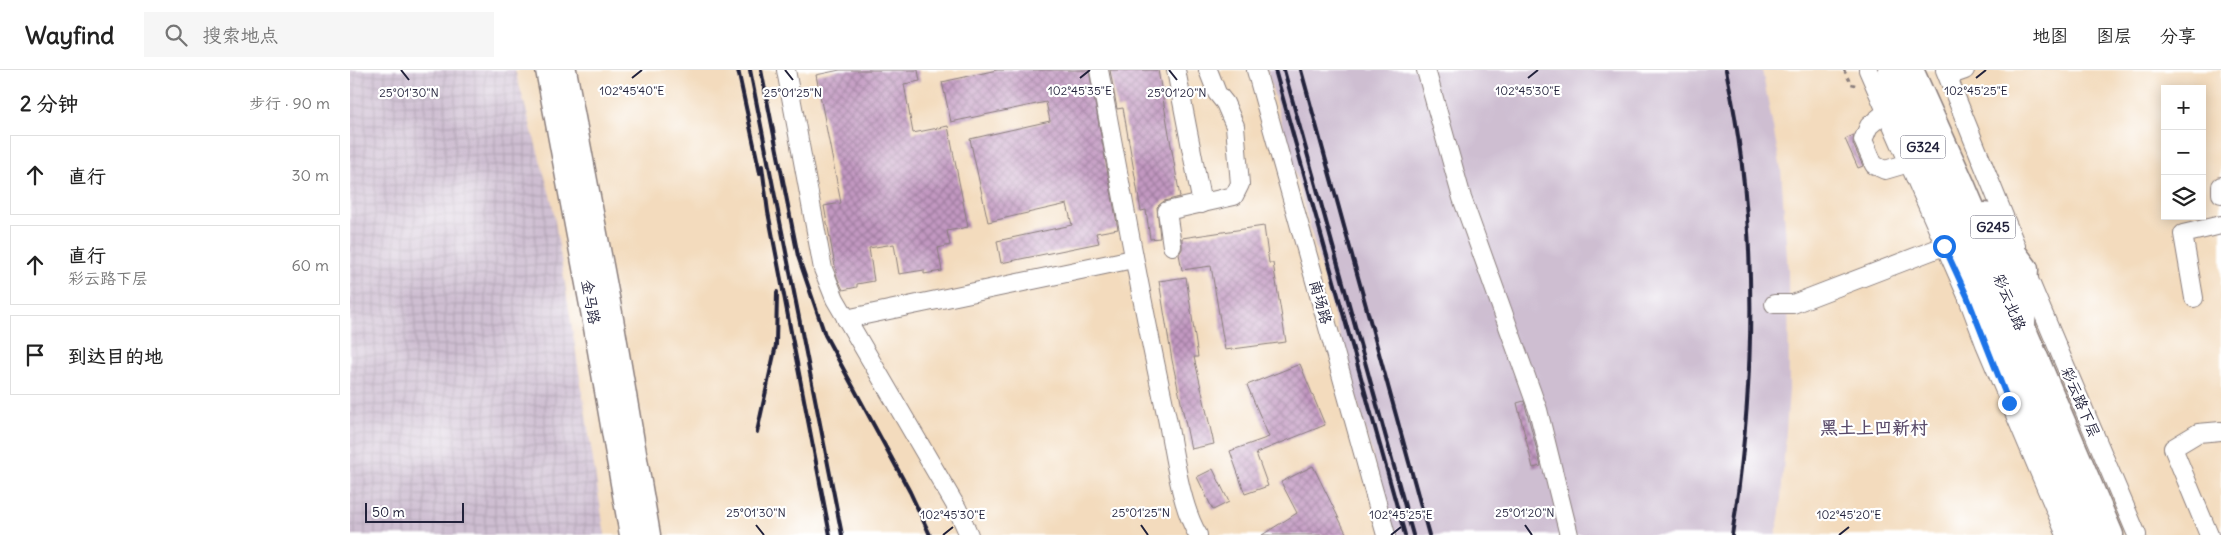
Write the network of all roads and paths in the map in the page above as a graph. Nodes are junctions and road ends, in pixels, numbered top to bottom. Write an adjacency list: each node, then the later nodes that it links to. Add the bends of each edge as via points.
1 (547, 70): 33 (main road, 金马路, via 594,316)
2 (565, 70): 34 (main road, 金马路)
3 (786, 70): 30 (street, via 823,269)
4 (1099, 70): 25 (street)
5 (1176, 70): 21 (street)
6 (1208, 70): 21 (street, via 1216,93 1225,103 1235,126 1240,184 1234,196)
7 (1256, 70): 37 (street, 南场路)
8 (1426, 70): 38 (street, via 1462,198 1538,410)
9 (1844, 70): 15 (path)
10 (1868, 70): 16 (street)
11 (1891, 70): 23 (highway, 彩云北路 / G324)
12 (1910, 70): 18 (highway, 彩云北路 / G324)
13 (1965, 70): 14 (street)
14 (1946, 73): 26 (street, 彩云路下层)
15 (1851, 84)
16 (1887, 111): 17 (street); 17 (street, via 1868,126 1863,140 1874,165 1884,170)
17 (1909, 163): 23 (street)
18 (1962, 186): 26 (highway, G245); 31 (highway, 彩云北路)
19 (2221, 186): 20 (street)
20 (2221, 194)
21 (1202, 204): 24 (street, via 1166,211)
22 (2221, 226): 28 (street, via 2183,234)
23 (1950, 236): 27 (highway, G245); 29 (street, via 1793,304); 31 (highway, 彩云北路)
24 (1172, 246)
25 (1133, 259): 30 (street); 36 (street, via 1186,505)
26 (2025, 269): 31 (highway); 42 (street, 彩云路下层 / G245)
27 (1967, 296): 31 (highway); 39 (street, G245)
28 (2194, 298)
29 (1774, 304)
30 (846, 319): 35 (street, via 957,508)
31 (2012, 332): 40 (highway, 彩云北路); 41 (highway, 彩云北路)
32 (2221, 431): 43 (street, via 2198,433 2173,448)
33 (631, 535)
34 (649, 535)
35 (969, 535)
36 (1198, 535)
37 (1386, 535)
38 (1569, 535)
39 (2066, 535)
40 (2088, 535)
41 (2110, 535)
42 (2137, 535)
43 (2209, 535)

